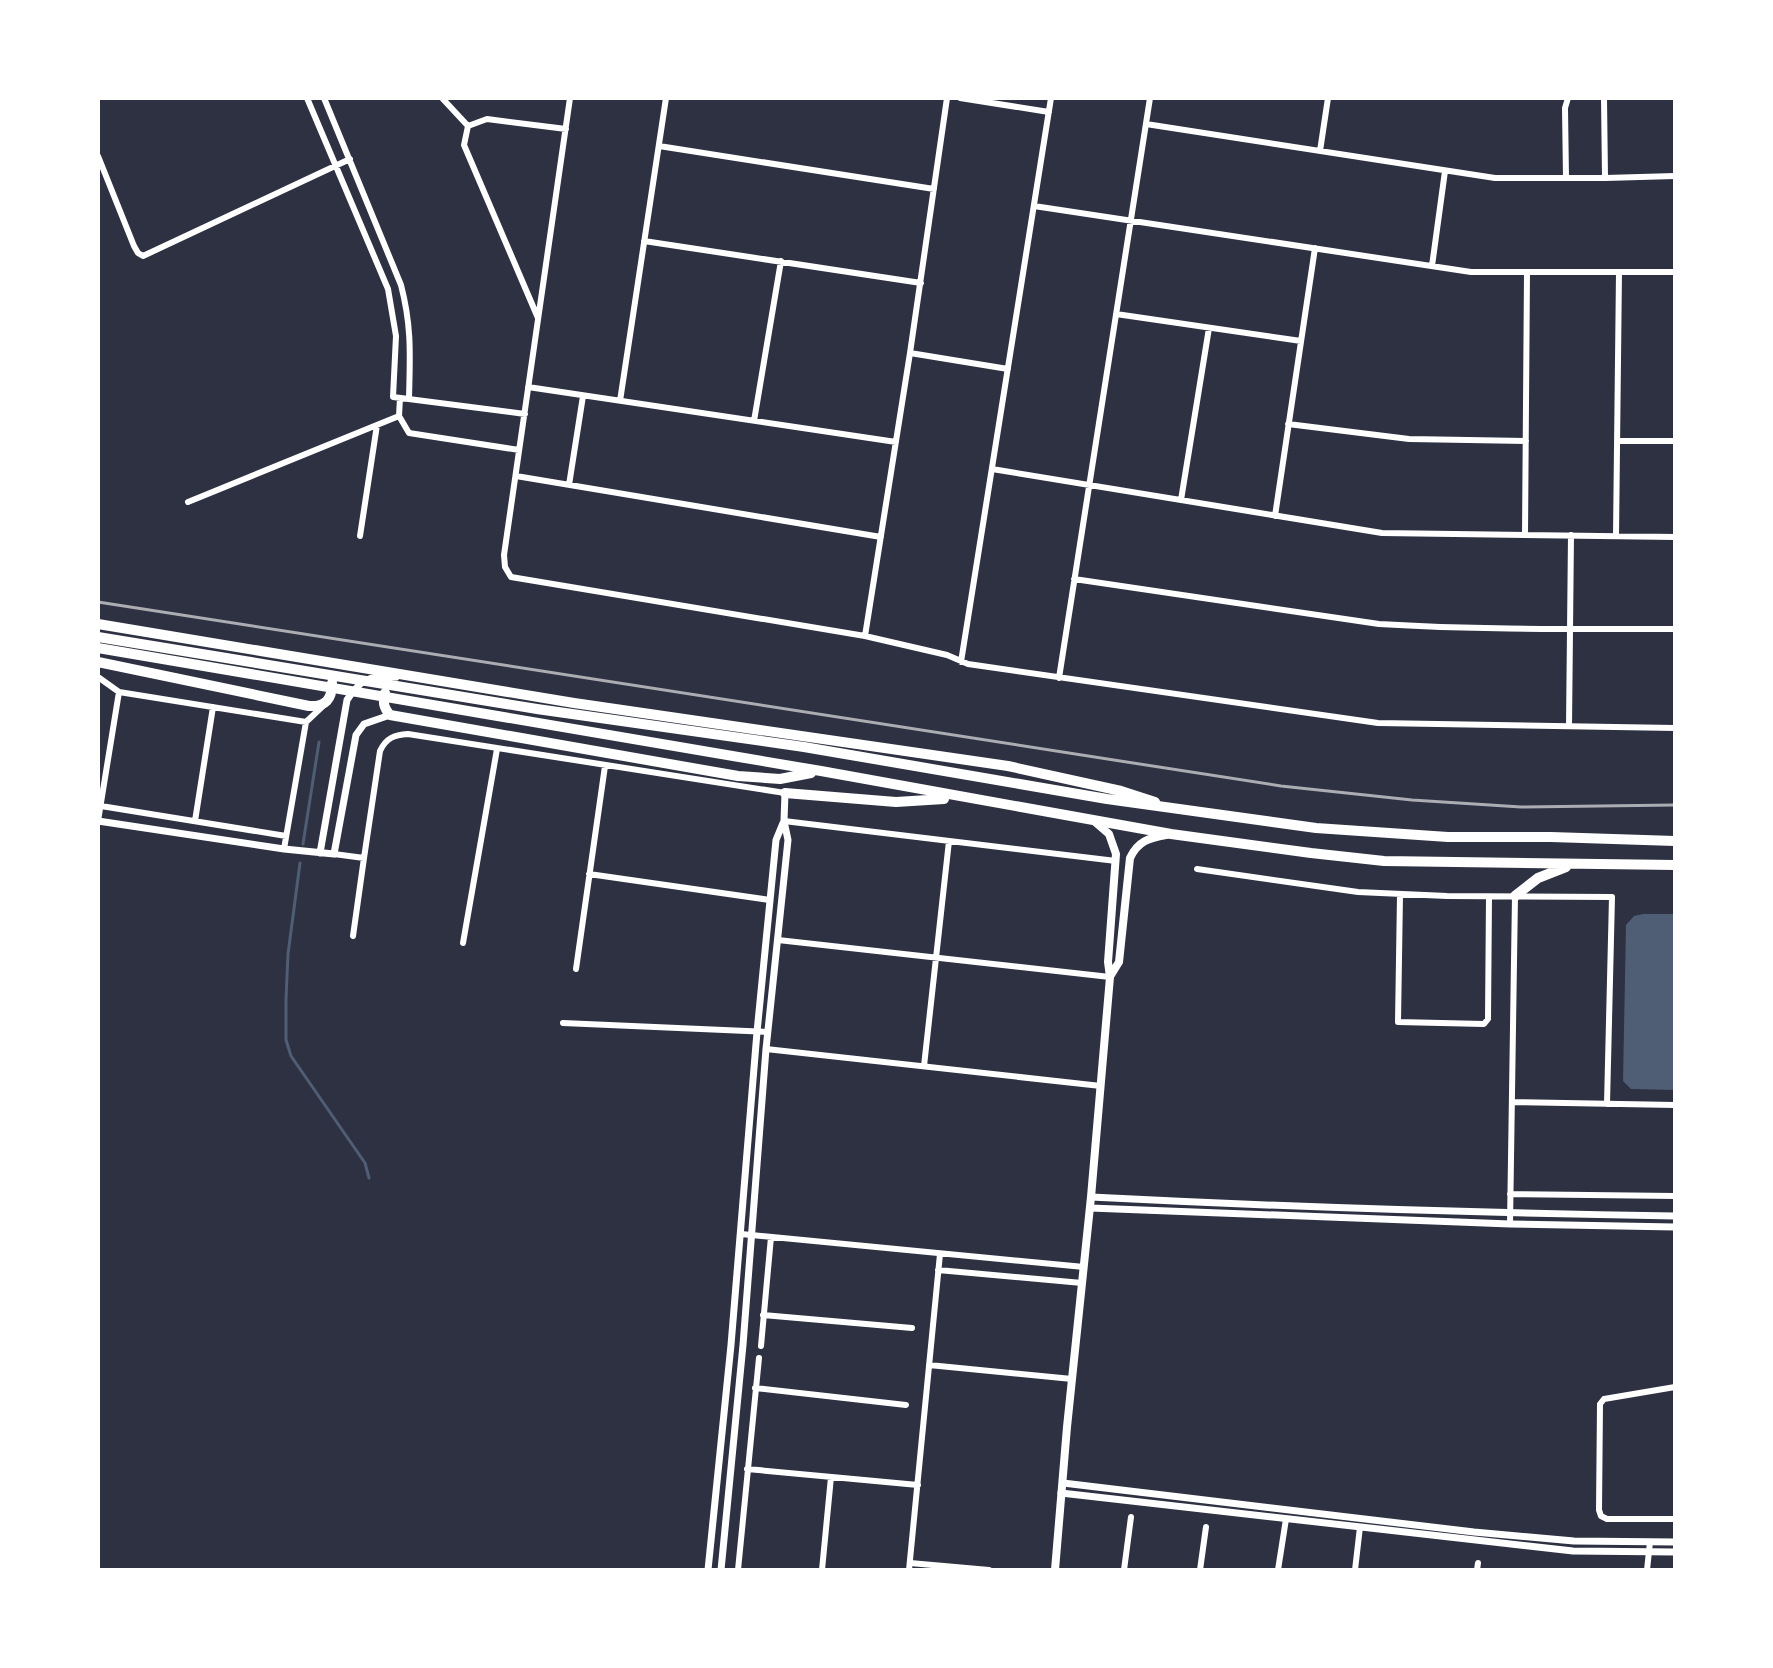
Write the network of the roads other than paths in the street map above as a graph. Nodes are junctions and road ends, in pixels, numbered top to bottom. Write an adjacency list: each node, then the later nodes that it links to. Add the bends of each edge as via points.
1 (307, 98): 21 (street)
2 (324, 98): 20 (street)
3 (442, 98): 15 (street)
4 (570, 98): 16 (street)
5 (666, 98): 17 (street)
6 (947, 98): 26 (street)
7 (960, 98): 13 (street)
8 (1051, 98): 13 (street)
9 (1150, 98): 14 (street)
10 (1328, 98): 18 (street)
11 (1568, 98): 24 (street)
12 (1604, 98): 25 (street)
13 (1049, 112): 27 (street)
14 (1146, 124): 18 (street); 28 (street)
15 (468, 126): 16 (street, via 487,119); 38 (street, via 464,145)
16 (566, 129): 38 (street)
17 (659, 146): 26 (street); 29 (street)
18 (1320, 151): 22 (street)
19 (98, 156): 21 (street, via 134,246 143,256)
20 (350, 159): 21 (street); 46 (street, via 408,309)
21 (336, 166): 45 (street, via 388,289 396,336)
22 (1445, 171): 24 (street, via 1495,178); 32 (street)
23 (1675, 176): 25 (street)
24 (1566, 178): 25 (street)
25 (1605, 178)
26 (934, 189): 36 (street)
27 (1034, 206): 28 (street); 42 (street)
28 (1130, 221): 30 (street); 37 (street)
29 (644, 241): 31 (street); 47 (street)
30 (1315, 248): 32 (street); 40 (street)
31 (781, 261): 36 (street); 50 (street)
32 (1432, 266): 33 (street)
33 (1527, 272): 34 (street); 53 (street)
34 (1619, 272): 35 (street); 54 (street)
35 (1675, 272)
36 (921, 283): 41 (street)
37 (1116, 314): 39 (street); 61 (street)
38 (538, 318): 43 (street)
39 (1209, 328): 40 (street); 62 (street)
40 (1301, 341): 51 (street)
41 (910, 353): 42 (street); 56 (street)
42 (1008, 369): 58 (street)
43 (528, 387): 44 (street); 48 (street)
44 (583, 396): 47 (street); 60 (street)
45 (397, 397): 46 (street); 49 (street)
46 (409, 399): 48 (street)
47 (620, 401): 50 (street)
48 (525, 414): 57 (street)
49 (399, 416): 52 (street); 57 (street, via 409,433)
50 (754, 421): 56 (street)
51 (1288, 424): 53 (street, via 1409,439); 64 (street)
52 (377, 425): 63 (street); 67 (street)
53 (1526, 441): 65 (street)
54 (1618, 441): 55 (street); 68 (street)
55 (1675, 441)
56 (896, 442): 69 (street)
57 (519, 450): 59 (street)
58 (992, 469): 61 (street); 80 (street)
59 (516, 476): 60 (street); 75 (street, via 504,555 507,571 515,578)
60 (569, 485): 69 (street)
61 (1089, 485): 62 (street); 71 (street)
62 (1181, 500): 64 (street)
63 (188, 502)
64 (1275, 516): 65 (street, via 1382,533)
65 (1525, 535): 66 (street)
66 (1571, 535): 68 (street); 73 (street)
67 (360, 536)
68 (1616, 536): 70 (street)
69 (881, 537): 75 (street)
70 (1675, 537)
71 (1074, 579): 73 (street, via 1379,624); 83 (street)
72 (98, 624): 78 (highway)
73 (1570, 629): 74 (street); 89 (street)
74 (1675, 629)
75 (865, 636): 80 (street)
76 (98, 637): 97 (highway)
77 (98, 648): 93 (highway)
78 (311, 660): 82 (highway); 85 (highway, via 330,672 331,695)
79 (98, 662): 85 (highway)
80 (961, 662): 83 (street)
81 (98, 677): 84 (street)
82 (413, 677): 87 (highway, via 385,691 383,703); 97 (highway, via 1008,766); 107 (street, via 365,680 347,700)
83 (1059, 678): 89 (street, via 1378,723)
84 (119, 692): 86 (street); 96 (street)
85 (323, 706): 88 (street)
86 (213, 707): 88 (street); 100 (street)
87 (390, 715): 93 (highway, via 738,776 780,779); 108 (street, via 364,724 356,735)
88 (306, 722): 103 (street)
89 (1569, 726): 90 (street)
90 (1675, 728)
91 (497, 749): 92 (street); 109 (street, via 408,734 390,738 380,751); 121 (street)
92 (605, 766): 94 (street); 114 (street)
93 (821, 771): 95 (highway)
94 (785, 793): 95 (highway, via 896,802); 101 (street)
95 (962, 798): 98 (highway)
96 (101, 806): 99 (street); 100 (street)
97 (1184, 811): 105 (highway, via 1448,837)
98 (1094, 820): 102 (highway); 110 (main road, via 1109,834)
99 (98, 821): 106 (street)
100 (195, 821): 103 (street)
101 (784, 821): 104 (street); 118 (street, via 776,840); 120 (street, via 788,840)
102 (1171, 834): 111 (highway, via 1384,861); 124 (main road, via 1145,839 1130,858 1119,962)
103 (286, 836): 106 (street)
104 (949, 841): 110 (street); 122 (street)
105 (1675, 841)
106 (284, 849): 107 (street)
107 (320, 853): 108 (street)
108 (334, 854): 109 (street)
109 (364, 858): 119 (street)
110 (1116, 861): 124 (main road)
111 (1572, 864): 112 (highway); 116 (highway, via 1538,878)
112 (1675, 865)
113 (1197, 869): 115 (street)
114 (589, 874): 118 (street); 123 (street)
115 (1400, 895): 117 (street); 117 (street, via 1398,1022 1484,1024)
116 (1515, 896): 117 (street); 131 (street); 132 (street, via 1612,897)
117 (1489, 897)
118 (770, 900): 126 (street)
119 (353, 936)
120 (778, 940): 122 (street); 127 (street)
121 (463, 943)
122 (936, 957): 124 (street); 129 (street)
123 (576, 969)
124 (1110, 977): 130 (main road)
125 (563, 1023): 126 (street)
126 (757, 1032): 127 (street); 142 (street)
127 (768, 1032): 128 (street)
128 (766, 1049): 129 (street); 143 (street)
129 (924, 1066): 130 (street)
130 (1101, 1086): 136 (main road)
131 (1512, 1102): 132 (street); 134 (street)
132 (1607, 1104): 133 (street)
133 (1675, 1105)
134 (1510, 1194): 135 (street); 138 (street)
135 (1675, 1196)
136 (1091, 1197): 137 (main road); 138 (street)
137 (1090, 1208): 140 (street); 146 (main road)
138 (1510, 1213): 139 (street); 140 (street)
139 (1675, 1216)
140 (1510, 1224): 141 (street)
141 (1675, 1227)
142 (741, 1234): 143 (street); 177 (street)
143 (752, 1236): 144 (street); 178 (street)
144 (771, 1237): 145 (street); 149 (street)
145 (940, 1254): 146 (street); 147 (street)
146 (1084, 1267): 148 (main road)
147 (938, 1270): 148 (street); 153 (street)
148 (1082, 1283): 154 (main road)
149 (763, 1315): 150 (street); 151 (street)
150 (912, 1328)
151 (761, 1346)
152 (759, 1358): 156 (street)
153 (929, 1365): 154 (street); 160 (street)
154 (1072, 1379): 161 (main road)
155 (1675, 1387): 166 (street, via 1602,1401 1599,1495 1604,1518)
156 (755, 1388): 157 (street); 158 (street)
157 (906, 1405)
158 (747, 1469): 159 (street); 179 (street)
159 (831, 1477): 160 (street); 180 (street)
160 (918, 1485): 176 (street)
161 (1062, 1488): 162 (street); 165 (street); 182 (main road)
162 (1288, 1509): 163 (street); 165 (street)
163 (1303, 1511): 167 (street); 170 (street)
164 (1131, 1517): 183 (street)
165 (1286, 1519): 167 (street); 185 (street)
166 (1675, 1519)
167 (1302, 1521): 169 (street)
168 (1206, 1527): 184 (street)
169 (1360, 1527): 173 (street); 186 (street)
170 (1574, 1541): 171 (street); 173 (street)
171 (1650, 1542): 172 (street); 174 (street)
172 (1675, 1542)
173 (1573, 1551): 174 (street)
174 (1650, 1552): 175 (street); 187 (street)
175 (1675, 1552)
176 (910, 1566): 181 (street)
177 (708, 1570)
178 (721, 1570)
179 (738, 1570)
180 (822, 1570)
181 (989, 1570)
182 (1055, 1570)
183 (1124, 1570)
184 (1200, 1570)
185 (1278, 1570)
186 (1355, 1570)
187 (1647, 1570)

